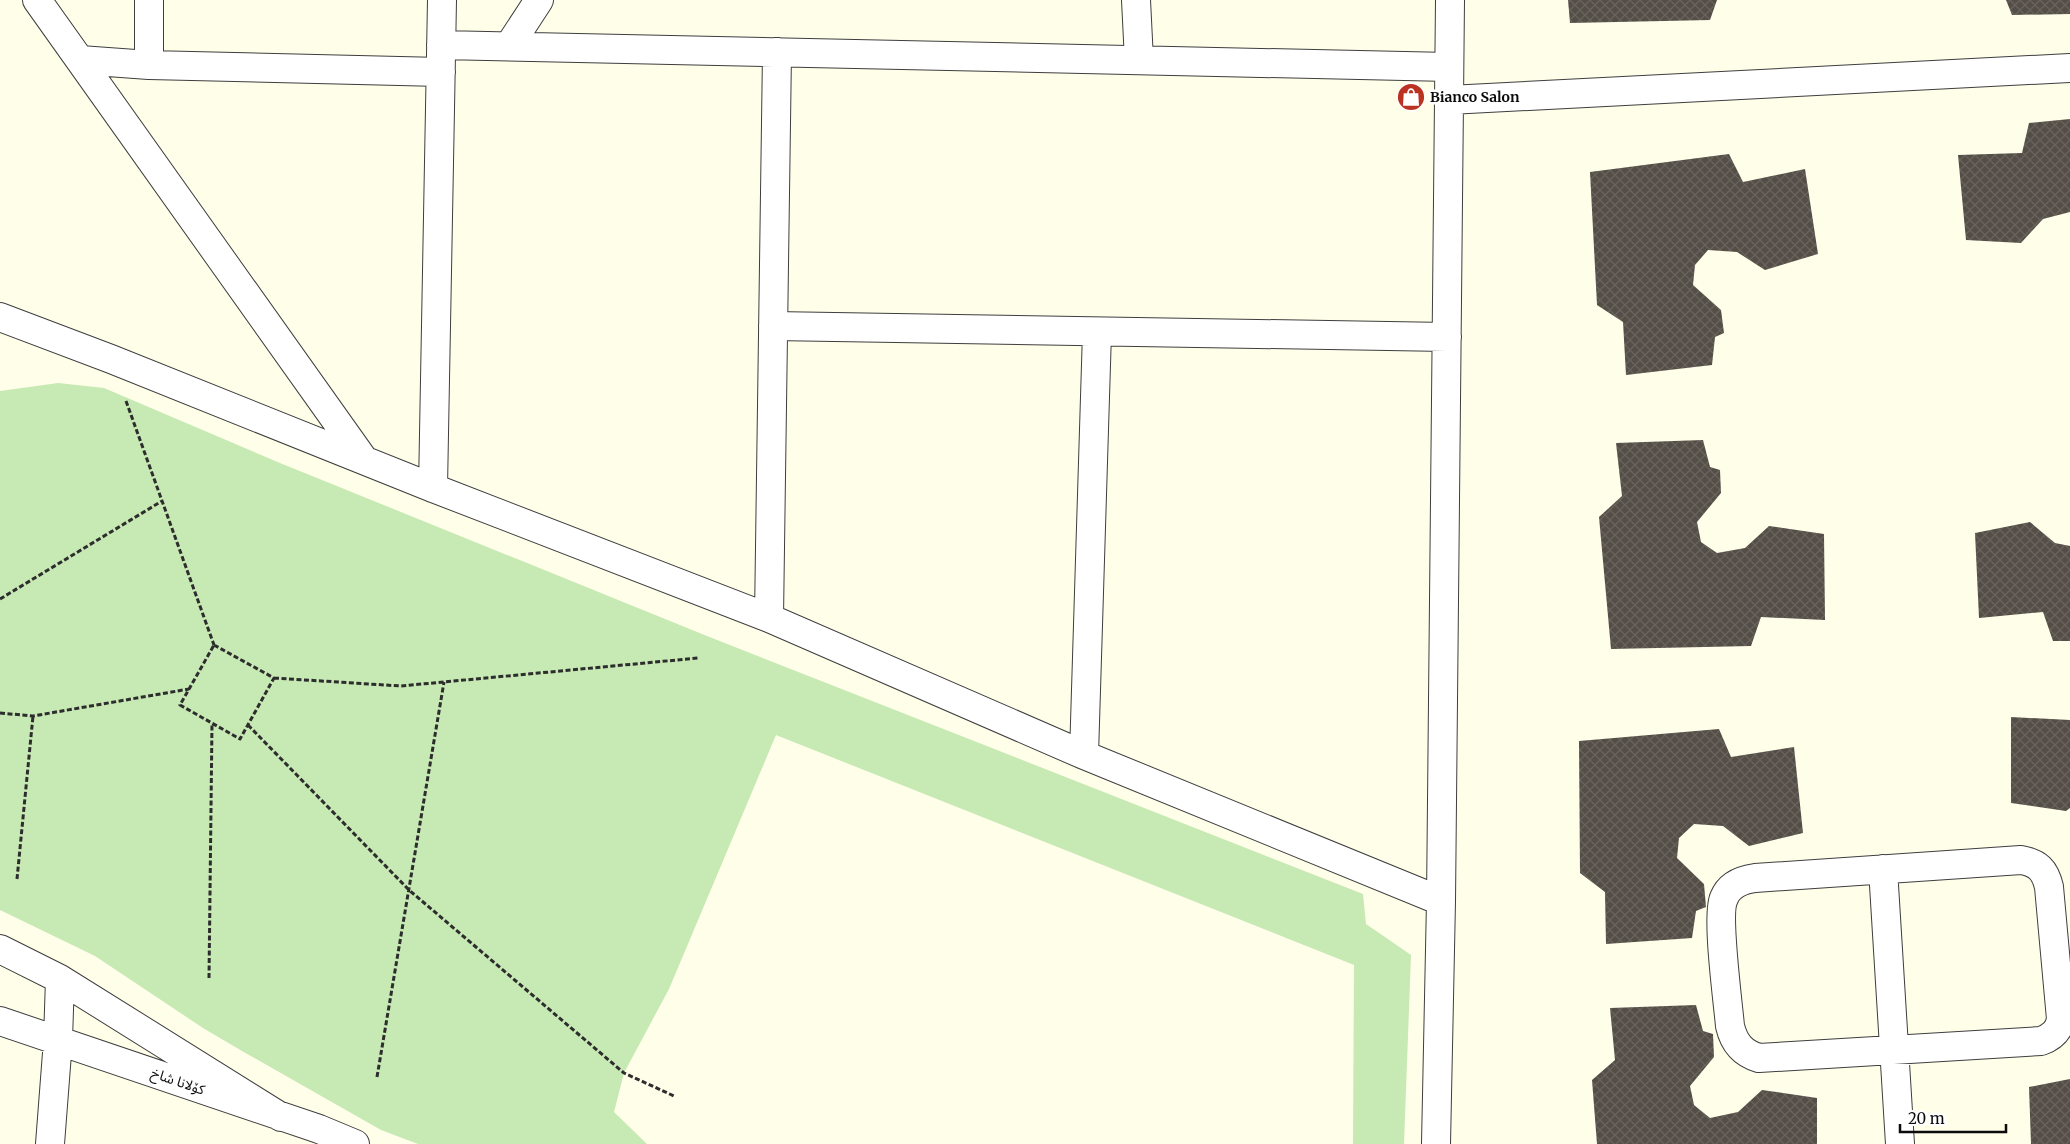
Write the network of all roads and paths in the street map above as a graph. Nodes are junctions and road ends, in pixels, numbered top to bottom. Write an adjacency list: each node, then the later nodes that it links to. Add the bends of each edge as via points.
1 (37, 0): 10 (street)
2 (149, 0): 12 (street)
3 (442, 0): 7 (street)
4 (539, 0): 8 (street)
5 (1136, 0): 11 (street)
6 (1450, 0): 13 (street)
7 (441, 45): 8 (street); 15 (street)
8 (509, 46): 9 (street)
9 (777, 52): 11 (street); 18 (street)
10 (80, 60): 12 (street); 22 (street)
11 (1139, 60): 13 (street)
12 (149, 66): 15 (street)
13 (1449, 67): 16 (street)
14 (2070, 68): 16 (street)
15 (441, 72): 23 (street)
16 (1449, 100): 20 (street)
17 (0, 317): 21 (street)
18 (774, 326): 19 (street); 26 (street)
19 (1097, 332): 20 (street); 36 (street)
20 (1447, 337): 40 (street)
21 (111, 359): 22 (street); 24 (path)
22 (364, 460): 23 (street)
23 (433, 488): 26 (street)
24 (162, 501): 25 (path); 27 (path)
25 (0, 599)
26 (769, 618): 36 (street)
27 (214, 645): 29 (path); 31 (path)
28 (698, 658): 30 (path)
29 (274, 678): 30 (path, via 401,686); 35 (path)
30 (444, 682): 39 (path)
31 (190, 688): 33 (path); 34 (path, via 180,706)
32 (0, 713): 33 (path)
33 (34, 716): 38 (path)
34 (212, 723): 35 (path, via 240,739); 42 (path)
35 (248, 725): 39 (path)
36 (1084, 754): 40 (street)
37 (1883, 869): 46 (street); 46 (street, via 1744,880 1728,891 1720,910 1730,1026 1742,1050 1759,1058); 46 (street, via 2021,860 2040,868 2048,887 2061,1019 2055,1034 2041,1041)
38 (17, 880)
39 (410, 890): 47 (path); 48 (path, via 624,1073)
40 (1441, 901): 52 (street)
41 (0, 949): 43 (street)
42 (209, 978)
43 (60, 979): 45 (street); 49 (street)
44 (0, 1021): 45 (street, کۆلانا شاخ)
45 (58, 1040): 49 (street, کۆلانا شاخ); 50 (street)
46 (1894, 1050): 53 (street)
47 (377, 1077)
48 (674, 1096)
49 (281, 1117): 51 (street, کۆلانا شاخ)
50 (50, 1144)
51 (355, 1144)
52 (1436, 1144)
53 (1900, 1144)

